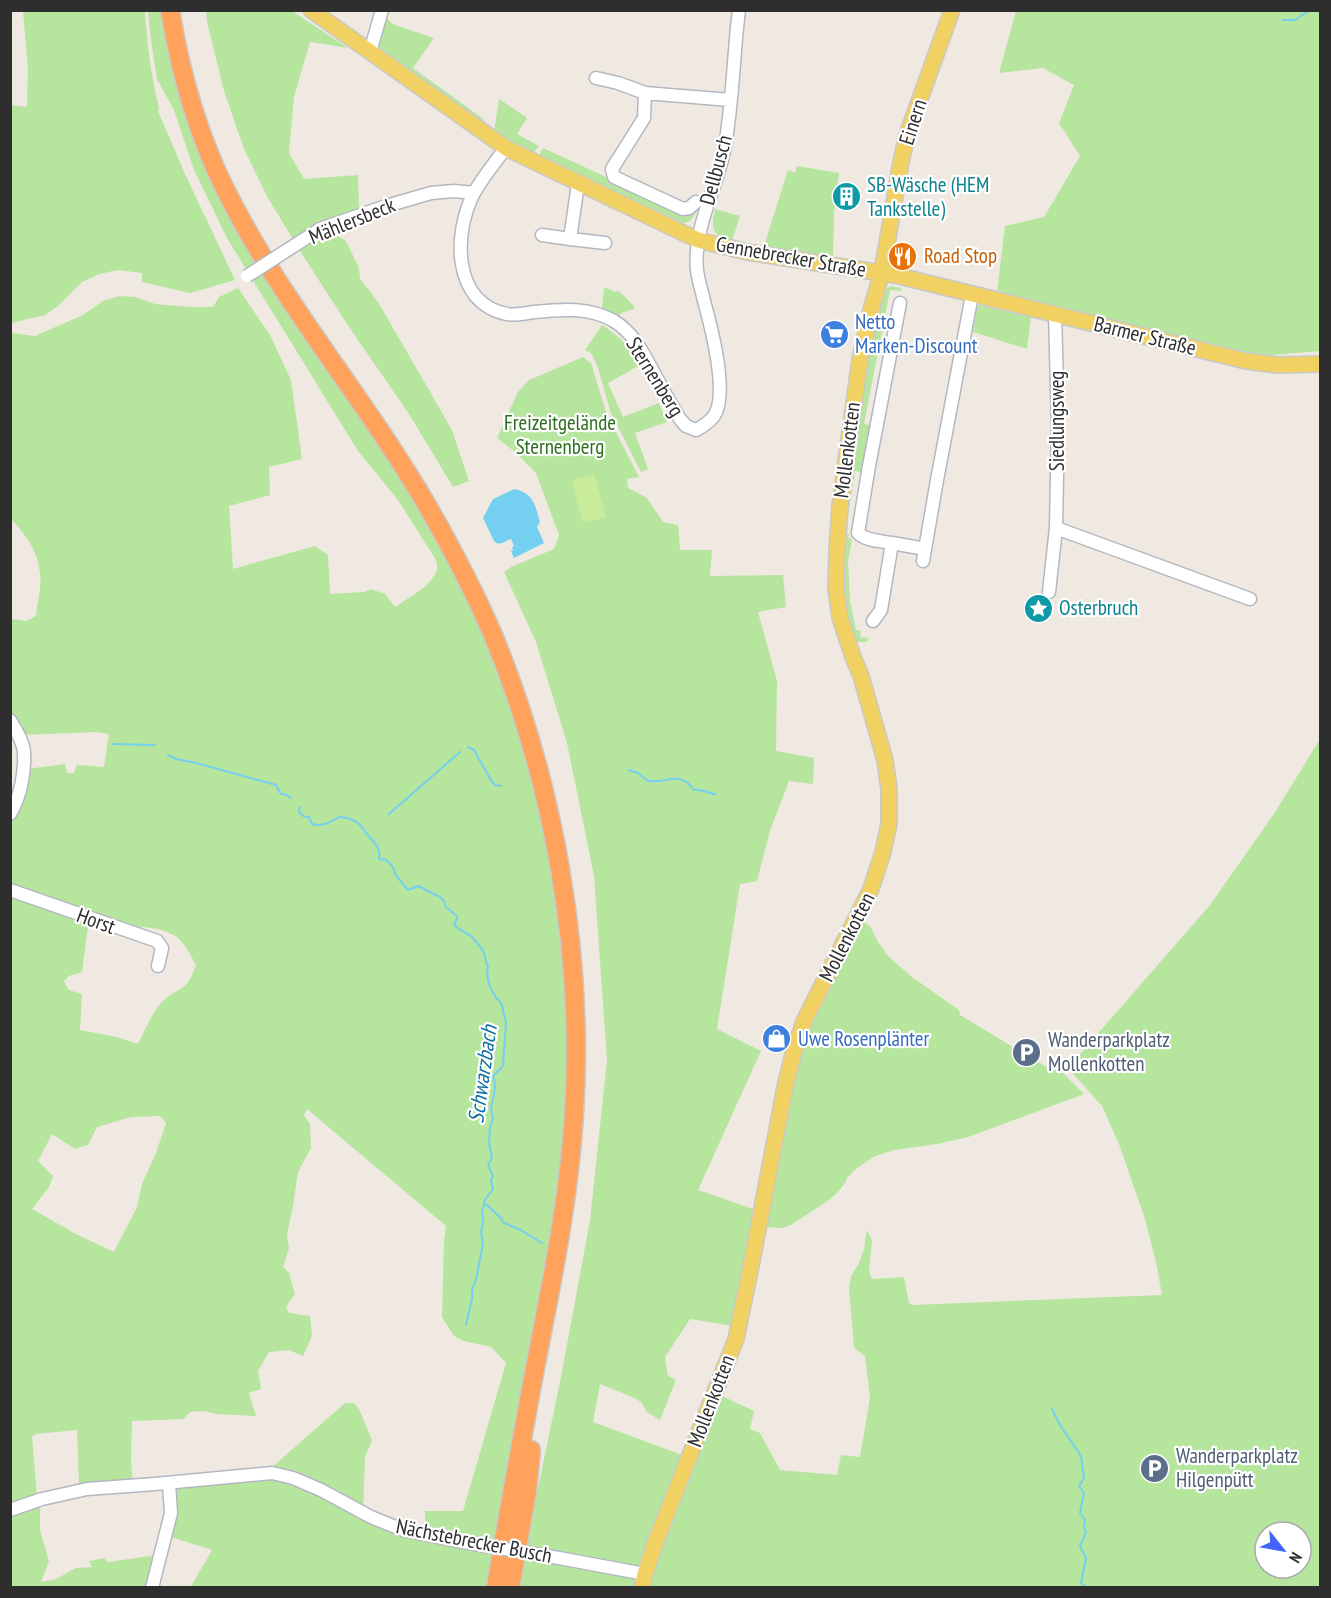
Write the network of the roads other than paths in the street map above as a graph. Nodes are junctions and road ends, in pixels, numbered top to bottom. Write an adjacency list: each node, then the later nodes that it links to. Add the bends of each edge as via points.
1 (170, 10): 38 (highway, via 195,114 226,191 260,252 404,467 471,586 520,713 555,843 568,924 574,999 574,1113 560,1234)
2 (182, 10): 39 (highway, via 205,109 251,215 426,482 479,581 531,712 564,844 575,908 582,999 580,1139 564,1259 536,1398 527,1491)
3 (311, 10): 7 (main road, Gennebrecker Straße)
4 (382, 10): 7 (street)
5 (739, 10): 10 (street, Dellbusch)
6 (952, 10): 19 (main road, Einern, via 908,135)
7 (369, 52): 11 (main road, Gennebrecker Straße)
8 (596, 78): 9 (street)
9 (645, 93): 10 (street); 14 (street, Dellbusch, via 644,118 612,169 614,177 683,209)
10 (730, 100): 17 (street, Dellbusch, via 723,153)
11 (506, 148): 12 (main road, Gennebrecker Straße); 13 (street, Sternenberg)
12 (578, 183): 16 (street); 17 (main road, Gennebrecker Straße)
13 (474, 193): 17 (street, Sternenberg, via 461,245 466,280 476,298 489,309 510,315 575,310 615,322 642,349 680,419 696,430 715,415 720,392 712,333 696,269); 20 (street, Mählersbeck, bridge, via 431,193 320,229)
14 (696, 202)
15 (542, 235): 16 (street)
16 (570, 238): 18 (street)
17 (699, 240): 19 (main road, Gennebrecker Straße, via 747,252)
18 (605, 243)
19 (882, 272): 21 (main road, Gennebrecker Straße); 36 (main road, Mollenkotten, via 860,359 840,505 836,571 843,629 885,760 889,824 872,888 805,1019 794,1050 736,1339)
20 (244, 278)
21 (972, 295): 23 (main road, Barmer Straße); 26 (street, via 924,555)
22 (900, 303): 26 (street, via 858,533 864,538)
23 (1055, 314): 24 (main road, Barmer Straße, via 1264,365); 25 (street, Siedlungsweg)
24 (1320, 364)
25 (1056, 528): 27 (street, Siedlungsweg); 28 (street)
26 (892, 543): 29 (street, via 881,610)
27 (1049, 592)
28 (1250, 599)
29 (873, 621)
30 (10, 720): 31 (street, via 24,751 20,792)
31 (10, 814)
32 (10, 890): 33 (street, Horst, via 157,941 162,948)
33 (158, 966)
34 (169, 1483): 35 (street, Nächstebrecker Busch, via 73,1491); 36 (street, Nächstebrecker Busch, bridge, via 272,1473 321,1490 402,1530 560,1558); 37 (street, via 171,1513)
35 (10, 1510)
36 (643, 1581)
37 (152, 1587)
38 (496, 1587)
39 (510, 1587)

